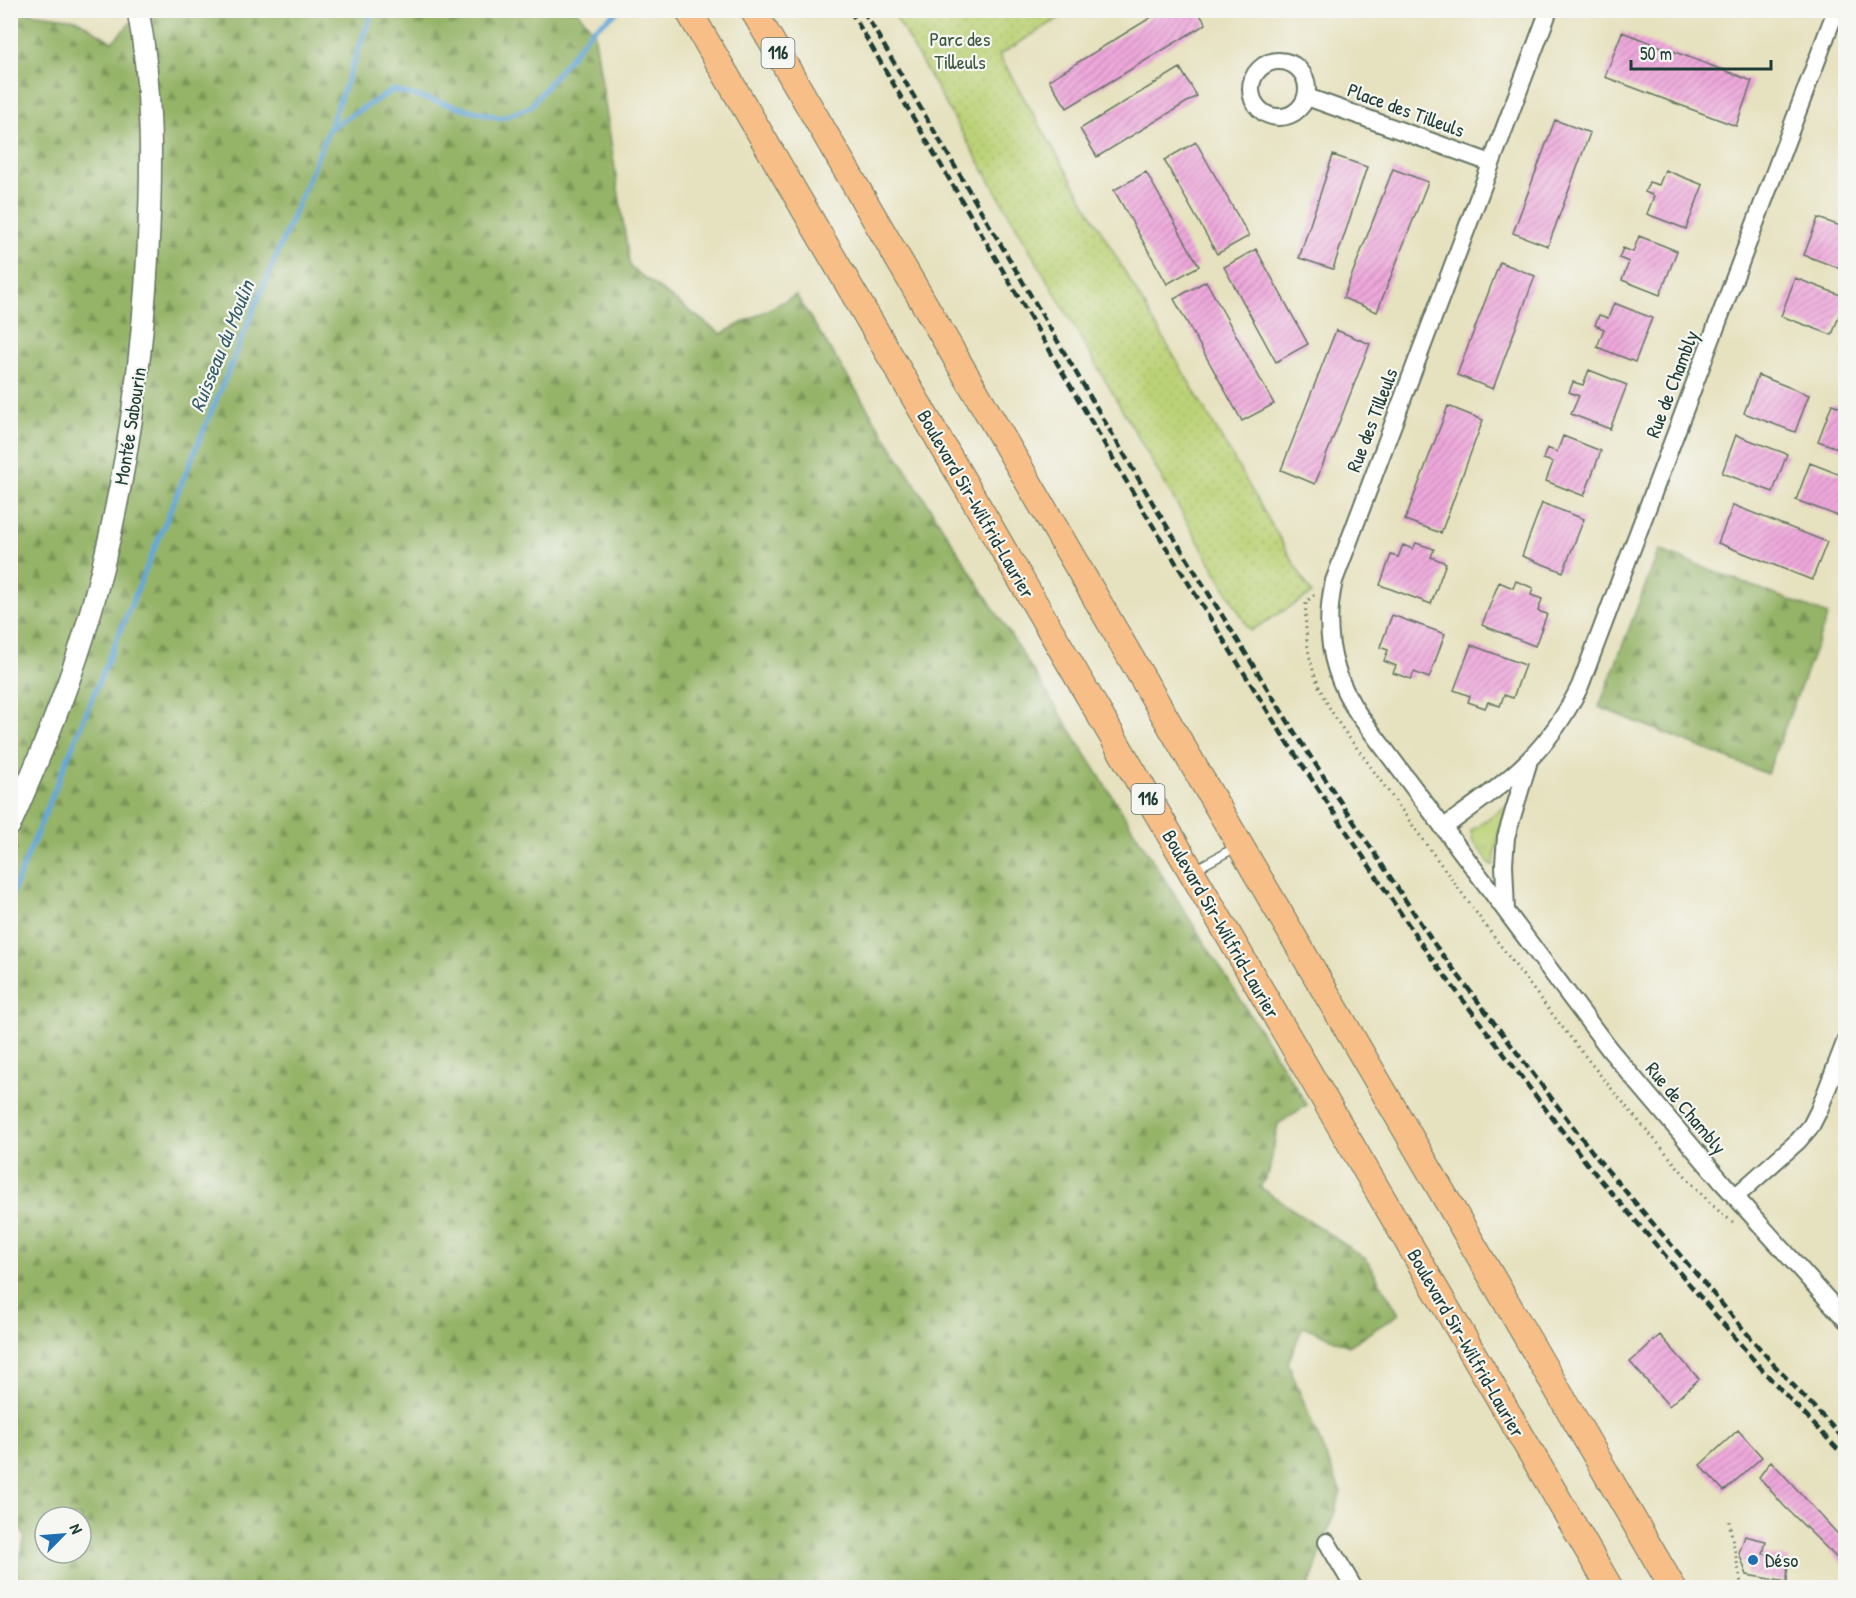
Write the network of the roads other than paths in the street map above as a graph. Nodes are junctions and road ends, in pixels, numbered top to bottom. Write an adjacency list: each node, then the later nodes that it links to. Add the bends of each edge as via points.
1 (138, 10): 9 (street, Montée Sabourin, via 148,76 151,174 144,325 130,436 112,527 84,633 58,710)
2 (688, 10): 12 (main road, Boulevard Sir-Wilfrid-Laurier / 116)
3 (753, 10): 11 (main road, 116)
4 (1549, 10): 7 (street, Rue des Tilleuls)
5 (1836, 10): 8 (street, Rue de Chambly, via 1580,686 1563,718)
6 (1307, 97): 7 (street, Place des Tilleuls)
7 (1491, 163): 10 (street, Rue des Tilleuls, via 1339,566 1330,606 1330,645 1346,693)
8 (1529, 761): 10 (street, Rue de Chambly); 13 (street, Rue de Chambly, via 1506,837)
9 (10, 825)
10 (1443, 828): 13 (street, Rue de Chambly)
11 (1240, 844): 12 (lane); 20 (main road, 116)
12 (1191, 872): 19 (main road, Boulevard Sir-Wilfrid-Laurier / 116)
13 (1506, 912): 15 (street, Rue de Chambly, via 1610,1050)
14 (1845, 1040): 15 (street, via 1811,1126)
15 (1735, 1197): 16 (street, Rue de Chambly)
16 (1845, 1320)
17 (1327, 1542): 18 (street)
18 (1354, 1587)
19 (1610, 1587)
20 (1673, 1587)

